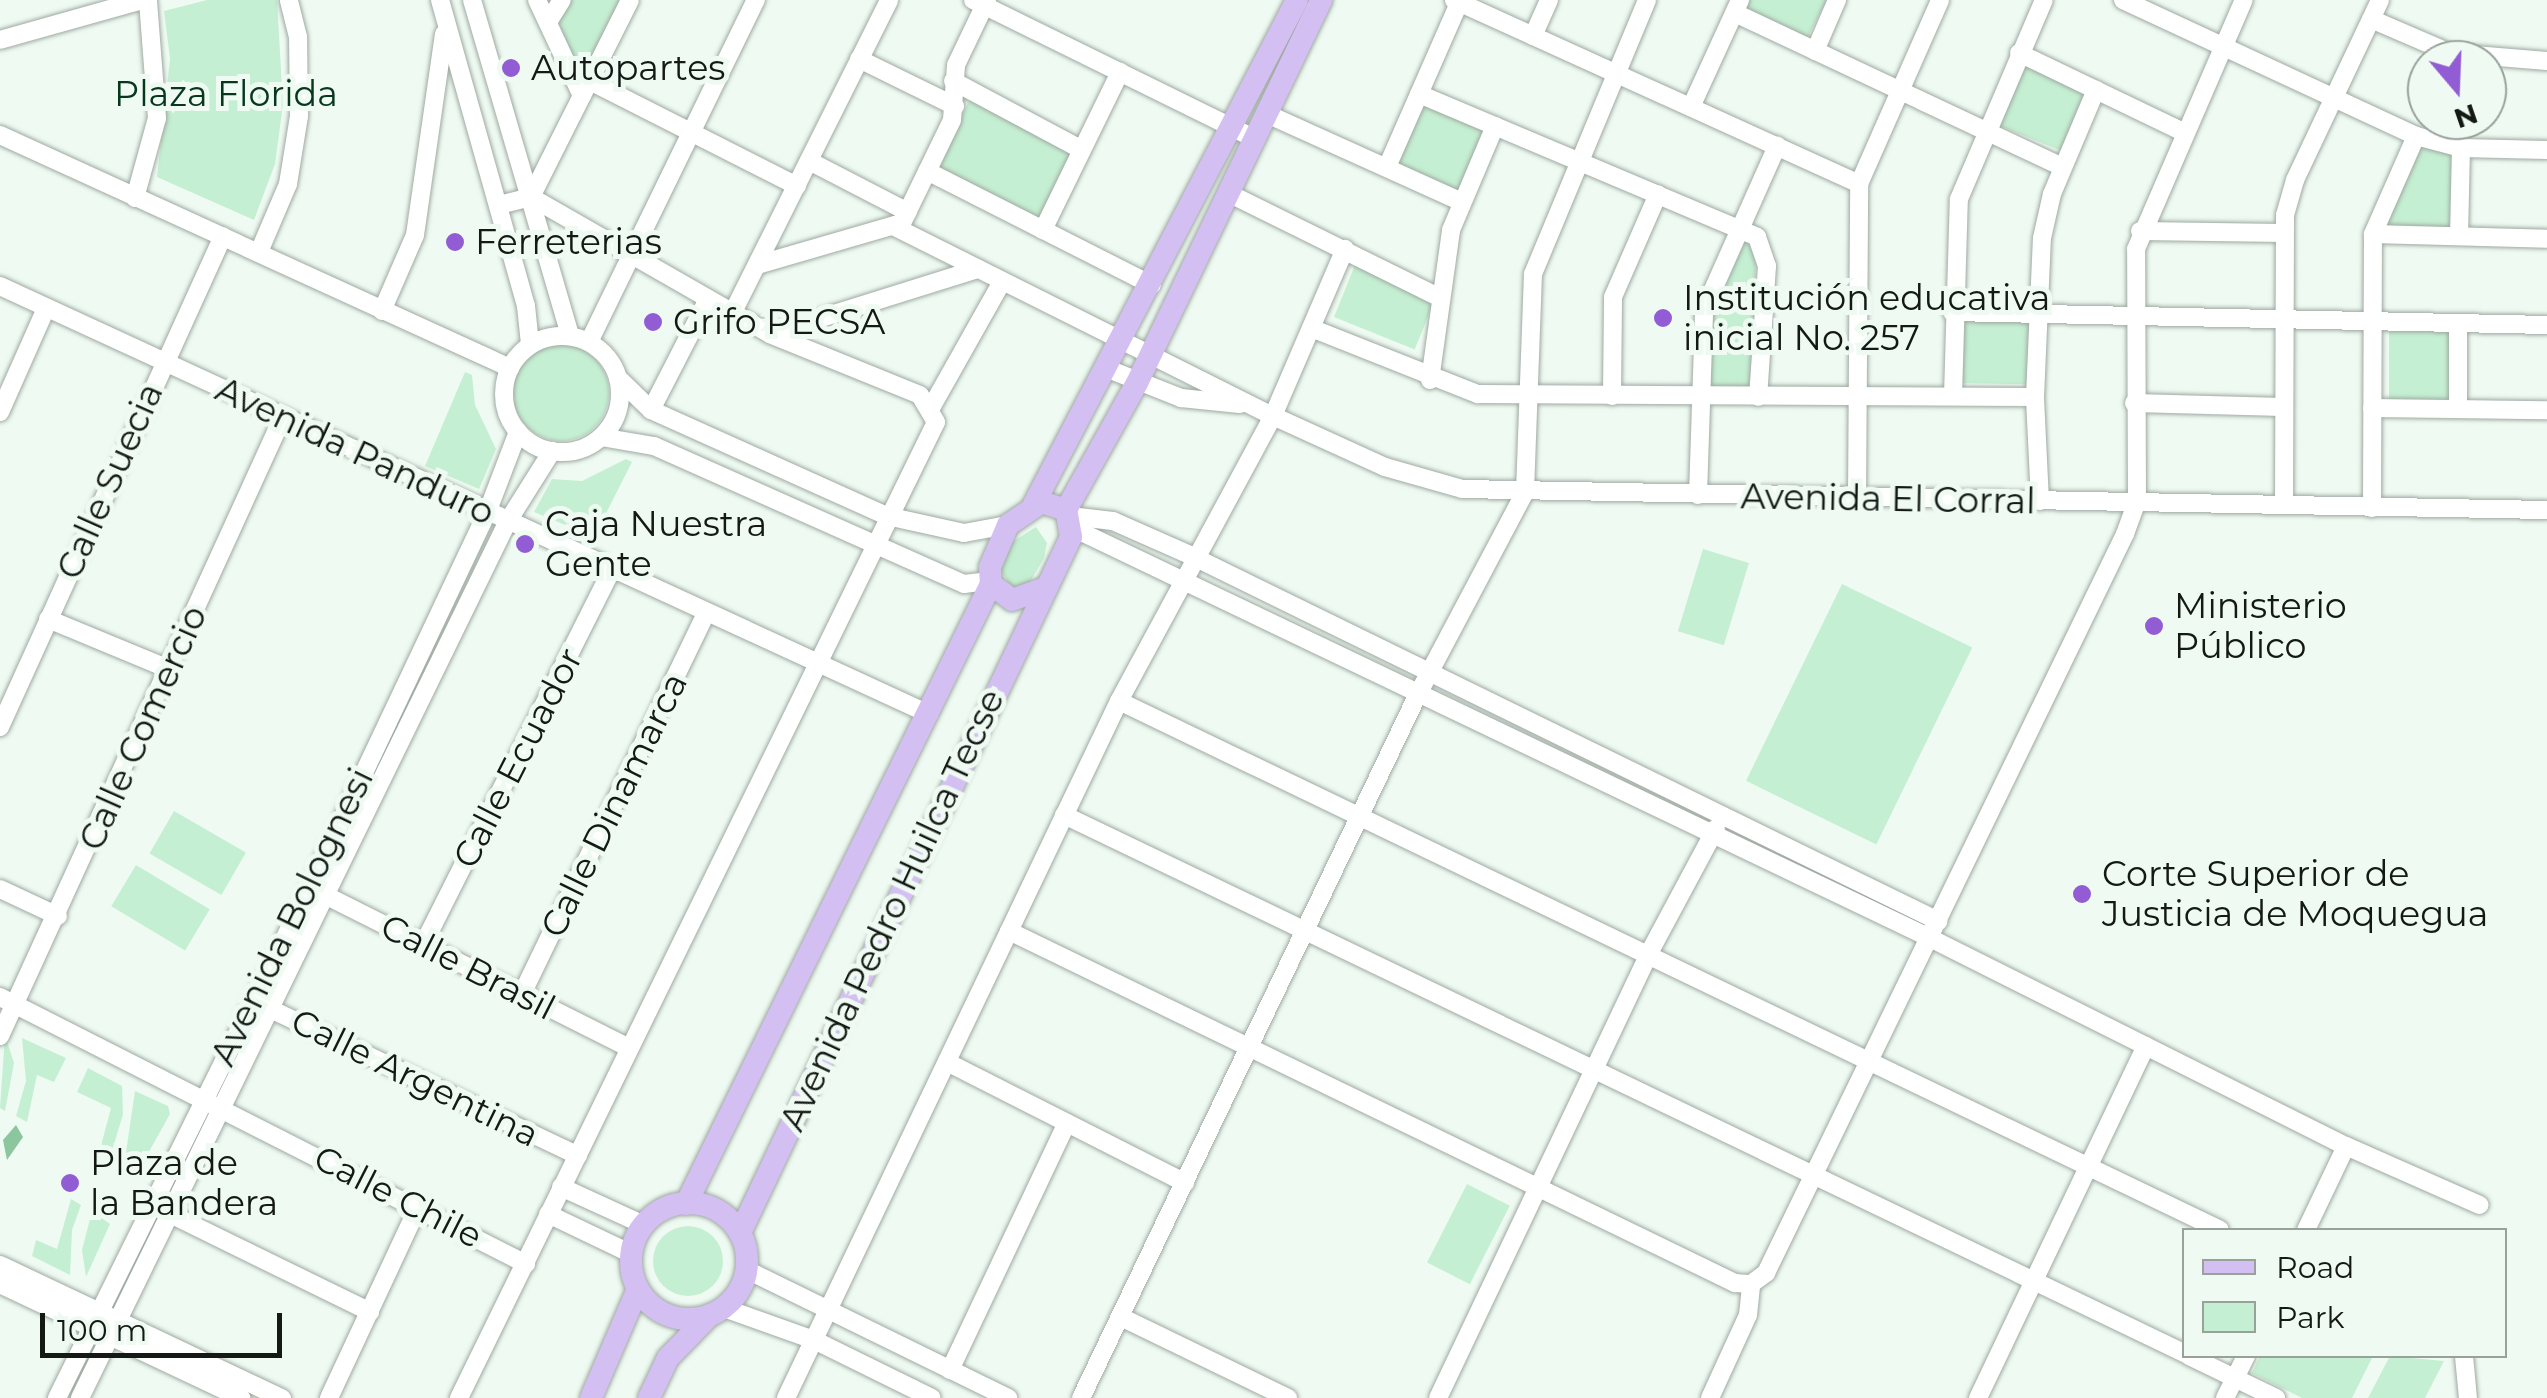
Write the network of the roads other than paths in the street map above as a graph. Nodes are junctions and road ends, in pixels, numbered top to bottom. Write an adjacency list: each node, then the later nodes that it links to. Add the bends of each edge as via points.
1 (145, 0): 27 (street); 67 (street, via 156,118)
2 (290, 0): 81 (street, via 298,36 299,116 288,184)
3 (440, 0): 23 (street)
4 (472, 0): 66 (street)
5 (537, 0): 24 (street)
6 (562, 0): 24 (street)
7 (630, 0): 36 (street)
8 (756, 0): 48 (street)
9 (889, 0): 31 (street)
10 (1297, 0): 49 (main road)
11 (1321, 0): 43 (main road)
12 (1549, 0): 26 (street)
13 (1647, 0): 34 (street)
14 (1836, 0): 29 (street)
15 (1940, 0): 39 (street)
16 (2044, 0): 30 (street)
17 (2122, 0): 28 (street)
18 (2244, 0): 28 (street)
19 (2380, 0): 25 (street)
20 (1456, 1): 26 (street); 38 (street)
21 (981, 2): 33 (street); 35 (street)
22 (1738, 6): 29 (street); 42 (street)
23 (446, 19): 69 (street); 91 (street, via 415,235)
24 (550, 19): 36 (street)
25 (2371, 19): 32 (street, via 2450,52); 40 (street)
26 (1533, 36): 34 (street)
27 (0, 40)
28 (2222, 48): 40 (street); 46 (street)
29 (1815, 51): 39 (street)
30 (2019, 53): 37 (street); 45 (street)
31 (860, 59): 41 (street); 57 (street)
32 (2547, 61)
33 (1120, 72): 49 (street); 55 (street)
34 (1614, 73): 42 (street); 58 (street)
35 (953, 80): 41 (street); 55 (street)
36 (586, 89): 48 (street); 66 (street)
37 (2096, 90): 46 (street); 60 (street)
38 (1419, 94): 44 (street); 59 (street)
39 (1898, 94): 45 (street); 62 (street)
40 (2336, 100): 47 (street); 75 (street, via 2295,180)
41 (955, 106): 61 (street)
42 (1691, 108): 53 (street)
43 (1267, 114): 49 (main road); 59 (street)
44 (1495, 126): 58 (street); 68 (street)
45 (1984, 132): 60 (street); 92 (street, via 1959,200)
46 (2183, 132): 74 (street)
47 (2407, 132)
48 (692, 133): 63 (street); 82 (street)
49 (1245, 134): 64 (main road); 86 (main road)
50 (0, 135): 67 (street)
51 (2414, 140): 76 (street)
52 (2431, 140): 54 (street)
53 (1777, 146): 62 (street); 73 (street)
54 (2461, 148): 56 (street); 78 (street)
55 (1082, 150): 72 (street)
56 (2547, 150)
57 (809, 161): 63 (street); 70 (street)
58 (1578, 161): 65 (street); 113 (street, via 1533,274)
59 (1387, 167): 68 (street)
60 (2062, 167): 94 (street, via 2042,238)
61 (927, 171): 70 (street); 72 (street)
62 (1859, 184): 119 (street)
63 (796, 186): 83 (street)
64 (1230, 194): 80 (street); 106 (main road)
65 (1658, 194): 73 (street); 114 (street, via 1612,297)
66 (531, 197): 69 (street); 82 (street); 102 (street)
67 (135, 198): 77 (street)
68 (1460, 201): 88 (street)
69 (498, 205): 105 (street)
70 (908, 212): 71 (street)
71 (893, 226): 83 (street); 84 (street, Avenida El Corral)
72 (1043, 230): 86 (street)
73 (1738, 230): 116 (street, via 1757,237 1766,253); 118 (street, via 1709,289)
74 (2140, 232): 75 (street); 95 (street)
75 (2284, 233): 96 (street)
76 (2373, 234): 78 (street); 97 (street)
77 (223, 236): 81 (street); 107 (street, Calle Suecia)
78 (2459, 236): 79 (street)
79 (2547, 238)
80 (1344, 249): 88 (street); 100 (street)
81 (258, 252): 91 (street)
82 (630, 260): 89 (street); 103 (street)
83 (757, 265): 93 (street)
84 (978, 270): 85 (street, Avenida El Corral); 101 (street)
85 (1002, 282): 104 (street, Avenida El Corral); 122 (street)
86 (1152, 284): 104 (main road)
87 (0, 286): 90 (street, Avenida Panduro)
88 (1438, 296): 111 (street)
89 (707, 301): 93 (street); 126 (street)
90 (46, 308): 107 (street, Avenida Panduro); 128 (street)
91 (382, 312): 108 (street)
92 (1952, 312): 94 (street); 115 (street)
93 (732, 314): 101 (street)
94 (2038, 314): 95 (street); 117 (street)
95 (2134, 316): 96 (street); 120 (street)
96 (2284, 320): 97 (street); 123 (street)
97 (2376, 321): 98 (street); 124 (street)
98 (2458, 323): 99 (street); 125 (street)
99 (2547, 325)
100 (1310, 328): 111 (street); 129 (street)
101 (770, 334): 122 (street, via 920,395)
102 (570, 336): 103 (street); 105 (street)
103 (589, 342): 110 (street)
104 (1121, 344): 106 (street, Avenida El Corral); 109 (main road)
105 (530, 345): 108 (street)
106 (1148, 357): 112 (main road); 121 (street, Avenida El Corral)
107 (164, 362): 130 (street, Avenida Panduro); 155 (street, Calle Suecia)
108 (510, 368): 131 (street, via 504,394)
109 (1108, 369): 112 (street, Avenida El Corral); 139 (main road)
110 (618, 378): 126 (street); 132 (street, via 618,410)
111 (1430, 380): 113 (street, via 1478,394)
112 (1137, 383): 121 (street, Avenida El Corral, via 1181,398); 145 (main road)
113 (1526, 394): 114 (street); 134 (street)
114 (1612, 396): 118 (street)
115 (1953, 396): 117 (street); 119 (street)
116 (1758, 397): 118 (street); 119 (street)
117 (2035, 397): 137 (street)
118 (1698, 398): 135 (street)
119 (1856, 399): 136 (street)
120 (2134, 402): 123 (street); 138 (street)
121 (1246, 404): 129 (street, Avenida El Corral)
122 (932, 406): 144 (street, via 932,436)
123 (2284, 407): 140 (street)
124 (2372, 408): 125 (street); 141 (street)
125 (2458, 409): 127 (street)
126 (651, 410): 144 (street)
127 (2547, 410)
128 (0, 412)
129 (1273, 416): 134 (street, Avenida El Corral, via 1412,476); 149 (street)
130 (282, 420): 143 (street, Avenida Panduro); 157 (street, Calle Comercio)
131 (518, 432): 133 (street); 143 (street, Avenida Bolognesi)
132 (601, 437): 133 (street, via 578,450); 148 (street, via 654,446)
133 (552, 451): 146 (street, Avenida Bolognesi)
134 (1526, 492): 135 (street, Avenida El Corral); 158 (street)
135 (1698, 495): 136 (street, Avenida El Corral)
136 (1857, 499): 137 (street, Avenida El Corral)
137 (2040, 502): 138 (street, Avenida El Corral)
138 (2137, 502): 140 (street, Avenida El Corral); 170 (street)
139 (1034, 504): 145 (main road); 147 (main road)
140 (2284, 505): 141 (street, Avenida El Corral)
141 (2372, 508): 142 (street, Avenida El Corral)
142 (2547, 510)
143 (487, 512): 146 (street, Avenida Panduro); 168 (street, Avenida Bolognesi)
144 (887, 516): 147 (street, via 964,533); 148 (street)
145 (1069, 518): 149 (street, via 1113,521); 151 (street); 153 (main road, Avenida Pedro Huilca Tecse)
146 (508, 521): 150 (street, Avenida Panduro); 168 (street, Avenida Bolognesi)
147 (1008, 525): 152 (main road, Avenida Pedro Huilca Tecse, via 992,554)
148 (875, 545): 152 (street, via 964,584); 156 (street)
149 (1192, 556): 151 (street); 158 (street)
150 (612, 570): 154 (street, Avenida Panduro); 173 (street, Calle Ecuador)
151 (1181, 578): 159 (street); 160 (street)
152 (991, 582): 153 (main road, via 1012,600); 161 (main road, Avenida Pedro Huilca Tecse)
153 (1045, 588): 205 (main road, Avenida Pedro Huilca Tecse)
154 (706, 616): 156 (street, Avenida Panduro); 175 (street, Calle Dinamarca)
155 (48, 619): 157 (street); 162 (street, Calle Suecia)
156 (820, 665): 161 (street, Avenida Panduro); 181 (street)
157 (169, 669): 169 (street, Calle Comercio)
158 (1428, 675): 159 (street); 163 (street)
159 (1418, 696): 165 (street); 166 (street)
160 (1119, 701): 164 (street); 165 (street)
161 (929, 714): 196 (main road, Avenida Pedro Huilca Tecse)
162 (0, 727)
163 (1722, 814): 166 (street); 170 (street)
164 (1064, 816): 171 (street); 172 (street)
165 (1362, 818): 172 (street); 174 (street)
166 (1713, 836): 170 (street); 174 (street)
167 (0, 889): 169 (street)
168 (318, 891): 173 (street, Calle Brasil); 176 (street, Avenida Bolognesi); 178 (street, Avenida Bolognesi)
169 (58, 916): 177 (street, Calle Comercio)
170 (1933, 929): 180 (street); 184 (street)
171 (1009, 932): 182 (street); 183 (street)
172 (1306, 932): 182 (street); 185 (street)
173 (423, 945): 175 (street, Calle Brasil)
174 (1648, 954): 184 (street); 185 (street)
175 (522, 994): 181 (street, Calle Brasil)
176 (253, 1000): 178 (street, Calle Argentina); 186 (street, Avenida Bolognesi)
177 (8, 1001): 179 (street, Calle Comercio); 186 (street, Calle Chile)
178 (271, 1009): 187 (street, Avenida Bolognesi); 190 (street, Calle Argentina)
179 (0, 1036)
180 (2146, 1046): 189 (street); 191 (street)
181 (627, 1047): 190 (street)
182 (1250, 1049): 193 (street); 195 (street)
183 (947, 1062): 188 (street); 215 (street)
184 (1865, 1063): 191 (street); 192 (street)
185 (1592, 1072): 192 (street); 195 (street)
186 (202, 1097): 187 (street, Calle Chile); 199 (street, Avenida Bolognesi)
187 (222, 1108): 197 (street, Calle Chile); 200 (street, Avenida Bolognesi)
188 (1067, 1123): 193 (street); 225 (street)
189 (2346, 1146): 198 (street); 204 (street)
190 (578, 1156): 194 (street)
191 (2088, 1166): 203 (street); 210 (street)
192 (1809, 1177): 210 (street); 212 (street, via 1766,1273)
193 (1186, 1183): 217 (street)
194 (561, 1187): 201 (street); 202 (street)
195 (1537, 1189): 212 (street, via 1735,1283); 241 (street)
196 (686, 1204): 202 (main road); 205 (main road, via 718,1210)
197 (419, 1205): 207 (street, Calle Chile); 216 (street)
198 (2480, 1205)
199 (152, 1206): 200 (street); 218 (street, Avenida Bolognesi)
200 (170, 1214): 216 (street); 219 (street, Avenida Bolognesi)
201 (548, 1214): 206 (street); 207 (street)
202 (644, 1225): 206 (main road)
203 (2216, 1228)
204 (2307, 1228)
205 (740, 1233): 209 (main road)
206 (632, 1254): 213 (main road)
207 (526, 1264): 233 (street)
208 (0, 1266): 218 (street)
209 (747, 1270): 214 (main road); 215 (street)
210 (2036, 1280): 221 (street); 243 (street)
211 (0, 1284): 218 (street)
212 (1751, 1284): 242 (street, via 1748,1314)
213 (638, 1289): 214 (main road, via 662,1312); 234 (main road)
214 (717, 1311): 220 (street); 235 (main road, via 668,1358)
215 (828, 1311): 220 (street); 225 (street)
216 (370, 1312): 232 (street)
217 (1121, 1317): 239 (street); 240 (street)
218 (96, 1320): 219 (street); 228 (street, Avenida Bolognesi)
219 (114, 1328): 229 (street, Avenida Bolognesi); 230 (street); 231 (street)
220 (814, 1340): 227 (street); 236 (street)
221 (2182, 1352)
222 (2195, 1358): 226 (street)
223 (2245, 1358): 226 (street)
224 (2464, 1358): 246 (street)
225 (950, 1370): 238 (street)
226 (2235, 1378): 244 (street); 245 (street)
227 (910, 1393): 237 (street)
228 (57, 1398)
229 (80, 1398)
230 (241, 1398)
231 (282, 1398)
232 (329, 1398)
233 (458, 1398)
234 (592, 1398)
235 (649, 1398)
236 (786, 1398)
237 (932, 1398)
238 (1008, 1398)
239 (1081, 1398)
240 (1288, 1398)
241 (1438, 1398)
242 (1710, 1398)
243 (1978, 1398)
244 (2226, 1398)
245 (2276, 1398)
246 (2468, 1398)

